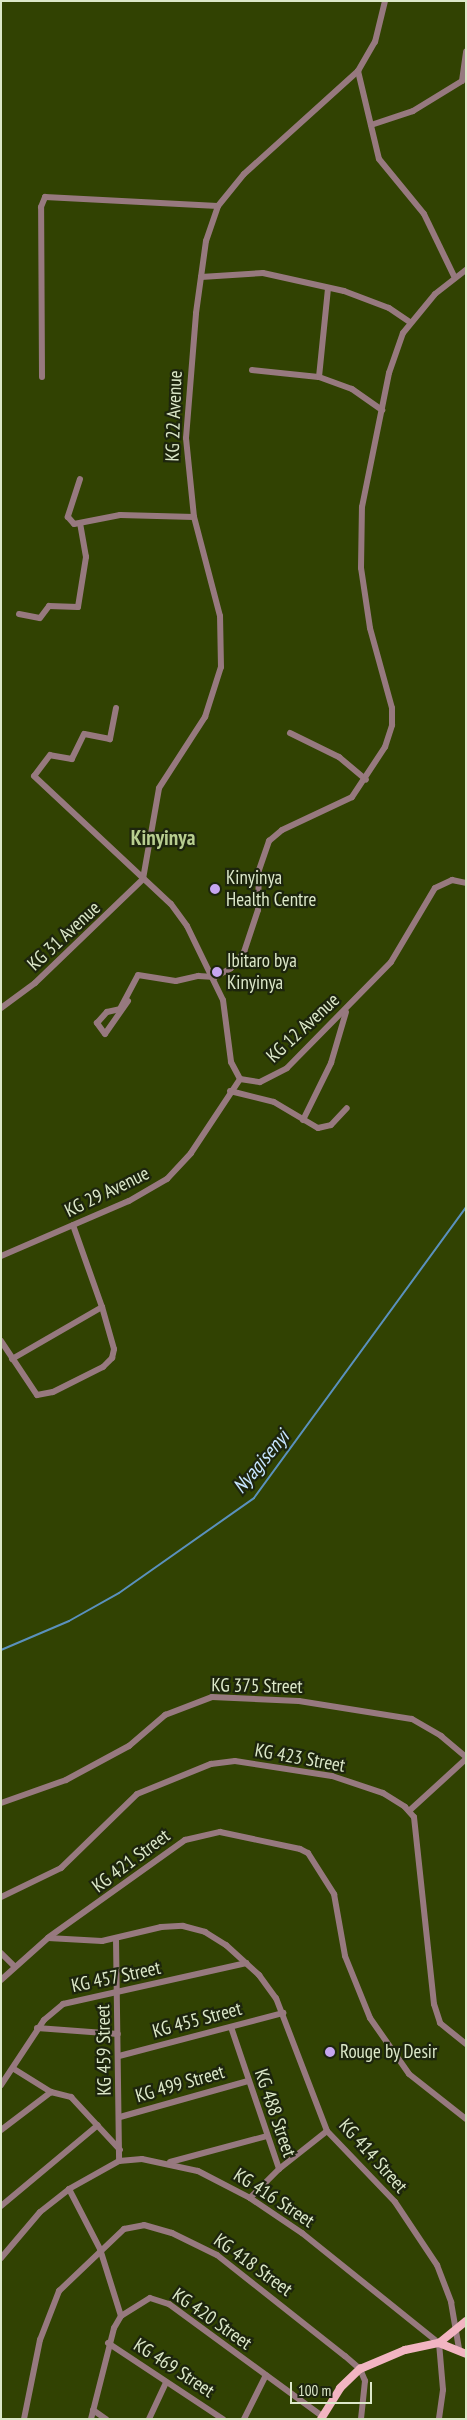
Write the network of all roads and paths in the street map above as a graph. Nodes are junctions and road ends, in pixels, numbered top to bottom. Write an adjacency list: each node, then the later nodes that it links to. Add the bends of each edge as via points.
1 (385, 1): 3 (street, KG 22 Avenue, via 375,42)
2 (466, 51): 4 (street, via 462,81 413,111)
3 (358, 71): 4 (street); 5 (street, KG 22 Avenue, via 244,174)
4 (371, 125): 7 (street, via 379,159 424,214)
5 (218, 206): 8 (street, KG 22 Avenue, via 206,241); 12 (street, via 45,197 41,207)
6 (466, 270): 7 (street)
7 (454, 276): 10 (street)
8 (201, 277): 9 (street, via 246,271); 16 (street, KG 22 Avenue, via 186,438)
9 (328, 288): 10 (street, via 389,308); 13 (street)
10 (410, 322): 14 (street, via 391,366)
11 (252, 370): 13 (street)
12 (42, 377)
13 (319, 377): 14 (street, via 352,389)
14 (382, 410): 21 (street, via 359,529 370,628 393,719 385,747)
15 (80, 479): 17 (street, via 68,517 74,524)
16 (194, 517): 17 (street, via 120,515); 22 (street, KG 22 Avenue, via 220,616 221,668 206,717 159,788)
17 (80, 524): 18 (street, via 86,557 78,607 49,606 40,618)
18 (19, 614)
19 (116, 708): 22 (street, via 110,739 84,734 72,759 50,756 34,776)
20 (290, 733): 21 (street, via 339,757)
21 (366, 780): 24 (street, via 339,806 282,830 268,842 259,870 258,910 244,952 231,968)
22 (142, 879): 24 (street, via 187,926); 26 (street, KG 31 Avenue, via 35,983)
23 (466, 883): 27 (street, KG 12 Avenue, via 452,880 436,888 391,962)
24 (215, 977): 25 (street, via 198,976 176,981 138,974 120,1009 107,1012 97,1023 105,1034); 28 (street, via 226,1014 231,1062)
25 (128, 1001)
26 (1, 1008)
27 (346, 1010): 28 (street, KG 12 Avenue, via 286,1068 260,1082); 31 (street, via 328,1071)
28 (240, 1078): 29 (street, KG 29 Avenue)
29 (230, 1091): 31 (street, via 259,1096); 32 (street, KG 29 Avenue, via 191,1152 168,1179 129,1202)
30 (347, 1108): 31 (street, via 326,1128 318,1128)
31 (303, 1120)
32 (72, 1225): 33 (street, KG 29 Avenue); 34 (street)
33 (1, 1256)
34 (102, 1306): 36 (street); 36 (street, via 114,1349 102,1367 44,1396 32,1392)
35 (1, 1341): 36 (street)
36 (12, 1359)
37 (466, 1758): 38 (street, KG 375 Street, via 441,1736 412,1719 299,1701 212,1697 165,1715 129,1746 66,1780); 39 (street)
38 (1, 1803)
39 (409, 1811): 40 (street, KG 423 Street, via 383,1793 332,1776 235,1761 211,1764 137,1794 61,1868); 52 (street, via 417,1826 420,1844 434,2004 440,2023)
40 (1, 1897)
41 (48, 1938): 42 (street, KG 414 Street); 45 (street); 59 (street, KG 421 Street, via 185,1840 220,1832 300,1849 308,1853 334,1894 345,1956 370,2018 409,2074)
42 (116, 1939): 44 (street, KG 414 Street, via 160,1927 194,1927 226,1945); 47 (street, KG 459 Street)
43 (1, 1953): 45 (street)
44 (246, 1962): 47 (street, KG 457 Street); 48 (street, KG 414 Street, via 269,1987)
45 (14, 1966): 46 (street)
46 (1, 1980)
47 (118, 1995): 50 (street, KG 457 Street, via 73,2000 50,2014); 51 (street, KG 459 Street)
48 (283, 2013): 49 (street, KG 455 Street); 62 (street, KG 414 Street)
49 (231, 2027): 53 (street, KG 455 Street); 55 (street, KG 488 Street)
50 (37, 2028): 51 (street); 54 (street, KG 457 Street)
51 (118, 2034): 53 (street, KG 459 Street)
52 (466, 2044)
53 (119, 2056): 58 (street, KG 459 Street)
54 (14, 2069): 56 (street, KG 457 Street); 57 (street)
55 (248, 2081): 58 (street, KG 499 Street); 63 (street, KG 488 Street)
56 (1, 2085)
57 (51, 2092): 60 (street, via 71,2098); 61 (street)
58 (120, 2117): 64 (street, KG 459 Street)
59 (466, 2119)
60 (98, 2125): 64 (street); 70 (street)
61 (1, 2130)
62 (327, 2131): 67 (street); 75 (street, KG 414 Street, via 384,2189 426,2245 445,2283)
63 (267, 2136): 66 (street); 67 (street, KG 488 Street)
64 (120, 2150): 65 (street, KG 459 Street)
65 (119, 2161): 66 (street, KG 416 Street); 68 (street, KG 416 Street)
66 (169, 2162): 69 (street, KG 416 Street, via 198,2171)
67 (279, 2170): 69 (street, KG 488 Street)
68 (69, 2189): 71 (street); 72 (street, KG 416 Street, via 26,2226)
69 (250, 2198): 76 (street, KG 416 Street, via 302,2233)
70 (1, 2206)
71 (100, 2249): 73 (street); 79 (street, KG 418 Street, via 134,2225 156,2227 201,2246 295,2314); 85 (street, KG 418 Street, via 68,2280 53,2304 36,2353)
72 (1, 2258)
73 (122, 2316): 77 (street, KG 420 Street); 80 (street, KG 420 Street, via 142,2300 160,2300)
74 (466, 2321): 75 (main road)
75 (456, 2326): 76 (main road); 78 (street, KG 414 Street)
76 (439, 2342): 78 (main road); 79 (main road, via 404,2350); 93 (street, via 443,2390)
77 (108, 2343): 81 (street, KG 469 Street); 82 (street, KG 420 Street)
78 (462, 2352)
79 (360, 2369): 84 (main road, via 344,2383); 92 (street, via 365,2389)
80 (266, 2375): 84 (street, KG 420 Street); 91 (street)
81 (166, 2383): 83 (street, KG 469 Street); 88 (street)
82 (93, 2410): 86 (street, KG 420 Street); 87 (street)
83 (212, 2411): 89 (street); 90 (street, KG 469 Street)
84 (321, 2417)
85 (24, 2419)
86 (91, 2419)
87 (106, 2419)
88 (149, 2419)
89 (209, 2419)
90 (222, 2419)
91 (244, 2419)
92 (360, 2419)
93 (439, 2419)

